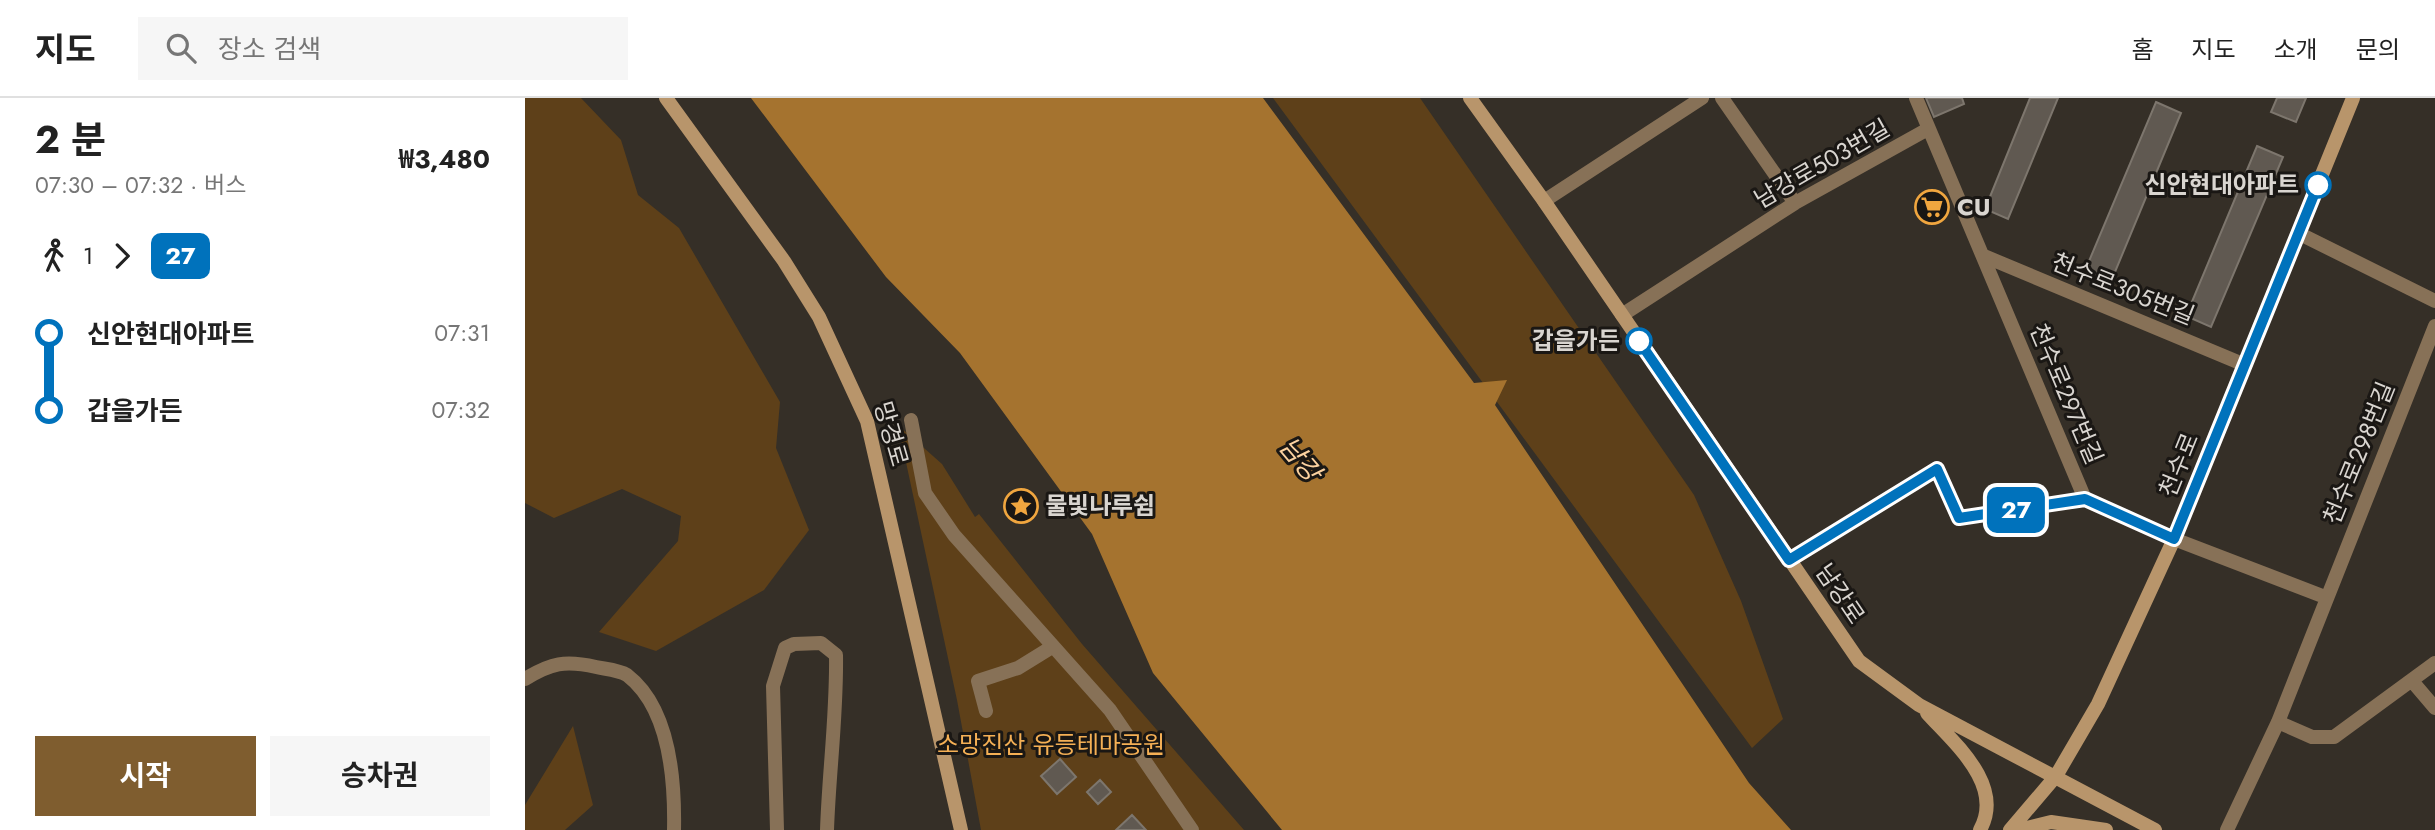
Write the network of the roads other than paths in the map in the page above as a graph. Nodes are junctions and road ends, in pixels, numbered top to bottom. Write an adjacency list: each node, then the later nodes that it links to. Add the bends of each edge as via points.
1 (666, 98): 33 (street, 망경로, via 784,261 845,369 867,421)
2 (1470, 98): 8 (street, 남강로)
3 (1702, 98): 8 (street)
4 (1722, 98): 9 (street)
5 (1916, 98): 7 (street)
6 (2353, 98): 10 (street, 천수로)
7 (1928, 129): 9 (street, 남강로503번길); 11 (street, 남강로503번길)
8 (1545, 201): 13 (street, 남강로)
9 (1795, 203): 13 (street, 남강로503번길)
10 (2300, 234): 12 (street); 15 (street, 천수로)
11 (1984, 256): 15 (street, 천수로305번길); 17 (street, 천수로297번길)
12 (2435, 301)
13 (1622, 315): 19 (street, 남강로)
14 (2435, 326): 20 (street, 천수로298번길)
15 (2245, 365): 18 (street, 천수로)
16 (911, 420): 21 (street, via 925,493 954,536)
17 (2085, 499): 18 (street, 천수로297번길); 19 (street, via 1959,518 1937,469)
18 (2174, 539): 20 (street); 29 (street, 천수로, via 2098,704)
19 (1789, 560): 25 (street, 남강로, via 1859,661)
20 (2325, 597): 28 (street, 천수로298번길)
21 (1052, 647): 27 (street, via 1018,668 978,681); 34 (street, via 1110,710)
22 (2435, 663): 24 (street)
23 (525, 679): 30 (street, via 550,664 579,663 625,674 648,700 659,727 675,792)
24 (2412, 681): 26 (street); 28 (street, via 2334,737 2312,737)
25 (1919, 705): 29 (street, 남강로); 35 (street, via 1983,779 1985,820)
26 (2435, 708)
27 (986, 711)
28 (2278, 722): 40 (street, 천수로298번길)
29 (2056, 776): 36 (street, 천수로); 39 (street, 남강로)
30 (674, 830)
31 (777, 830): 32 (street, via 773,686 785,648 821,643 836,655 837,707)
32 (827, 830)
33 (961, 830)
34 (1192, 830)
35 (1980, 830)
36 (2010, 830)
37 (2019, 830): 38 (street, via 2051,822)
38 (2106, 830)
39 (2155, 830)
40 (2227, 830)

